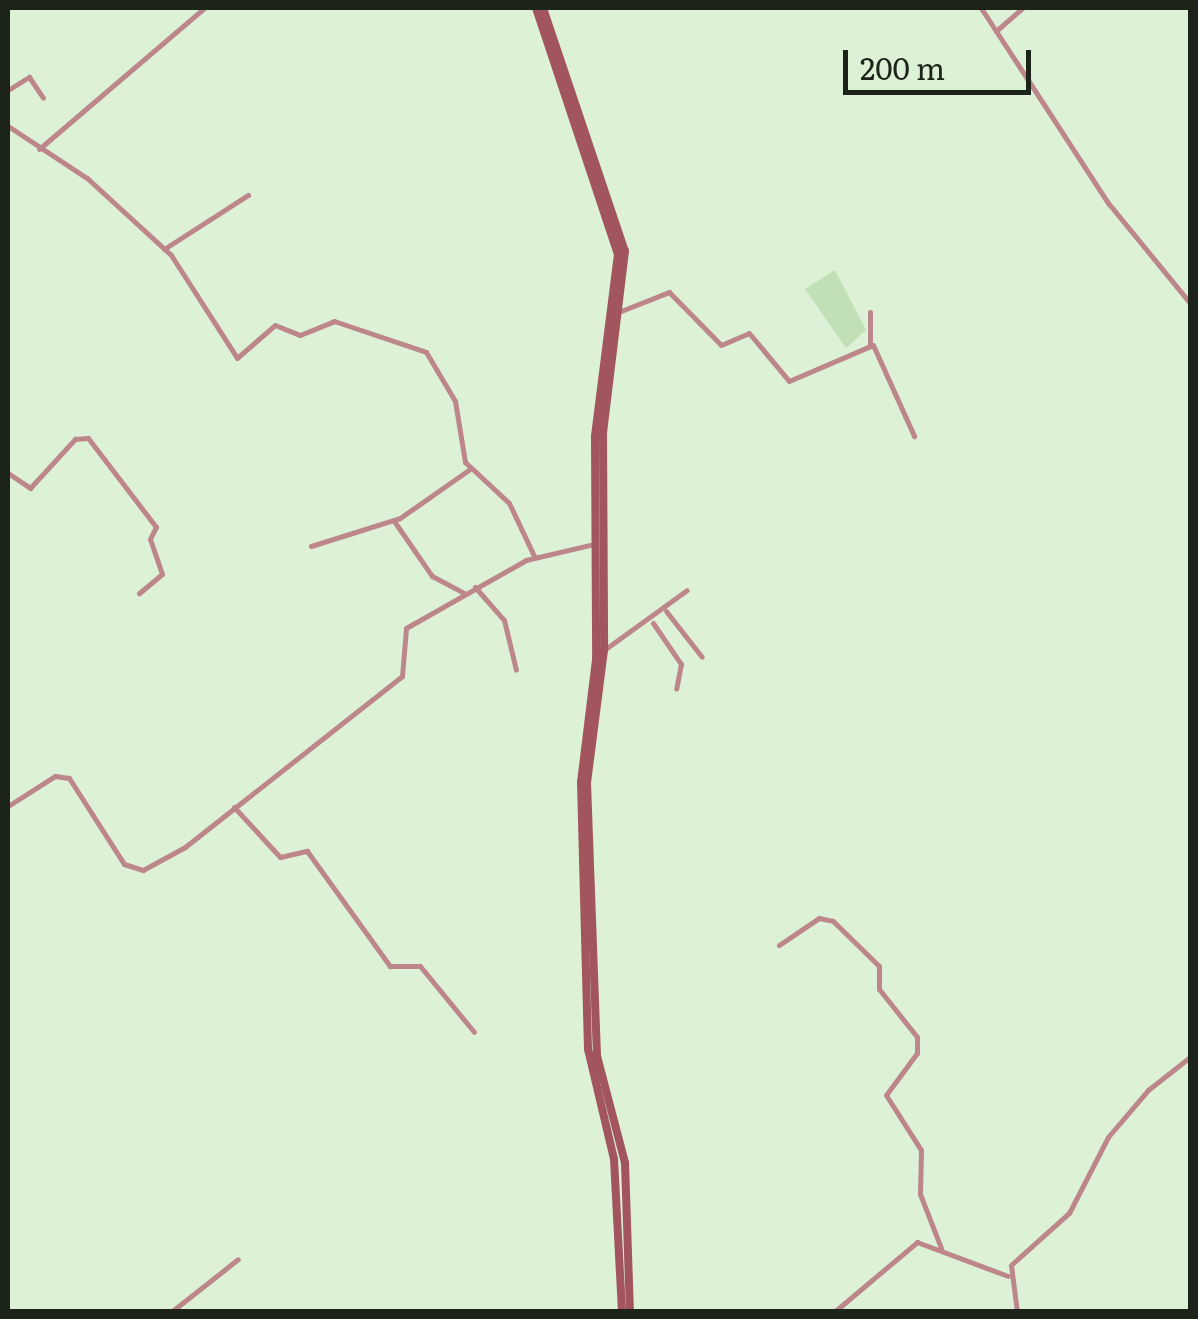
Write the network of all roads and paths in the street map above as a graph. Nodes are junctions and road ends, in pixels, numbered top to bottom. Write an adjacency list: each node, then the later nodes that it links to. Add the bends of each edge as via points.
1 (204, 8): 9 (street)
2 (540, 8): 13 (street, via 619,217); 20 (street, via 618,254)
3 (981, 8): 5 (street)
4 (1022, 8): 5 (street)
5 (996, 31): 12 (street, via 1108,204)
6 (8, 90): 7 (street, via 29,77)
7 (43, 98)
8 (8, 126): 9 (street)
9 (39, 149): 11 (street, via 87,178)
10 (248, 196): 11 (street)
11 (164, 249): 17 (street, via 237,358 275,325 295,336 334,321 426,352 456,402)
12 (1190, 303)
13 (621, 311): 15 (street, via 669,292 720,345 749,333 789,381); 29 (street, via 602,449)
14 (870, 312): 15 (street)
15 (870, 344): 16 (street)
16 (914, 436)
17 (470, 469): 19 (street); 22 (street, via 509,503)
18 (8, 473): 25 (street, via 30,488 75,439 88,438 156,527 150,539 162,574)
19 (394, 520): 21 (street); 26 (street, via 432,576)
20 (590, 545): 22 (street); 42 (street, via 596,660 582,782 587,1032 614,1159)
21 (311, 546)
22 (534, 556): 23 (street)
23 (475, 587): 26 (street); 31 (street, via 504,620)
24 (687, 590): 27 (street)
25 (140, 593)
26 (464, 594): 34 (street, via 402,632 402,676)
27 (666, 612): 28 (street); 30 (street)
28 (652, 623): 29 (street); 32 (street, via 681,664)
29 (604, 650): 43 (street, via 587,783 597,866 595,1037 624,1163)
30 (702, 657)
31 (516, 670)
32 (676, 689)
33 (8, 806): 34 (street, via 56,776 68,778 136,871)
34 (234, 807): 36 (street, via 280,857 307,850 390,966 420,966)
35 (780, 945): 38 (street, via 818,918 833,921 879,966 879,989 917,1037 917,1053 886,1091 921,1150 920,1194)
36 (474, 1032)
37 (1190, 1058): 40 (street, via 1113,1131 1076,1204)
38 (940, 1248): 40 (street); 46 (street, via 908,1244)
39 (238, 1259): 41 (street)
40 (1008, 1276): 47 (street)
41 (172, 1312)
42 (622, 1312)
43 (630, 1312)
44 (678, 1312): 45 (street)
45 (704, 1312)
46 (834, 1312)
47 (1017, 1312)

